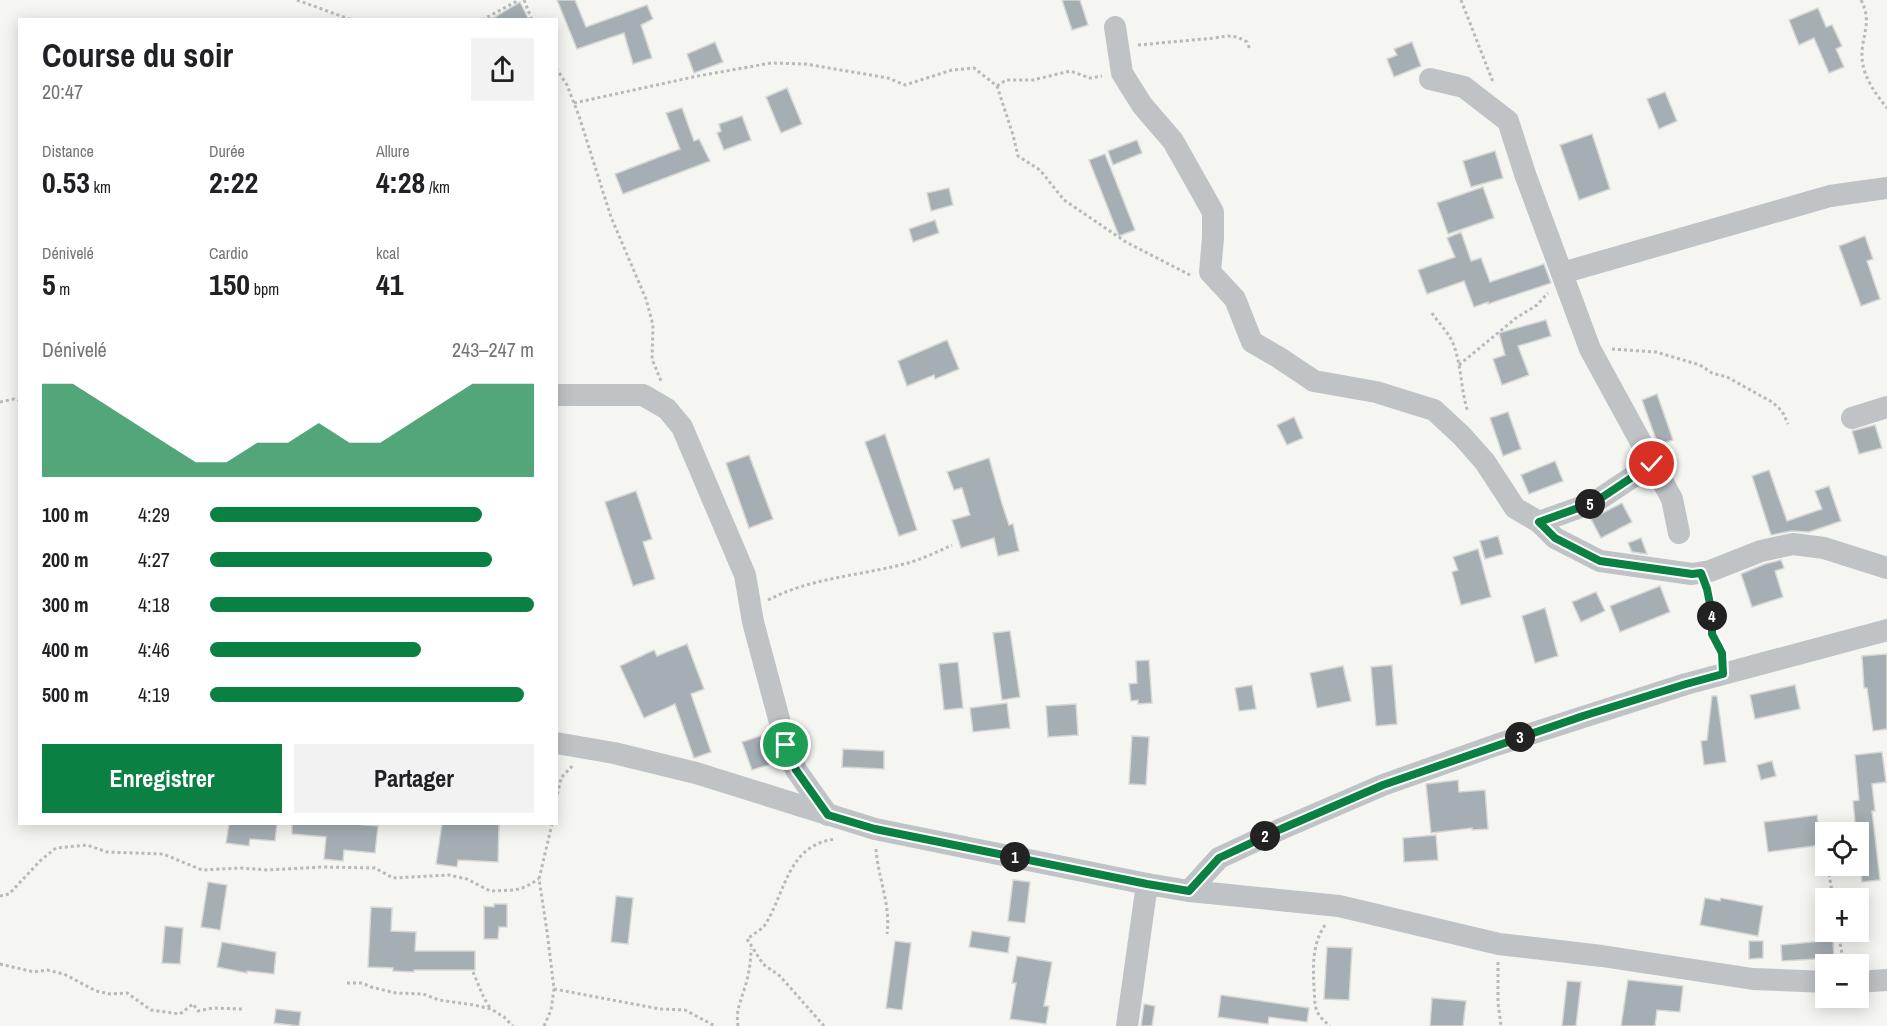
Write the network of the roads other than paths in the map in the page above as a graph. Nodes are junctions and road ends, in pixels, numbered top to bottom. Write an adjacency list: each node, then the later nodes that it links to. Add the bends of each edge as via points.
1 (1116, 36): 9 (street, via 1122,73 1142,105 1173,141 1212,212 1210,272 1235,298 1252,342 1314,381 1376,392 1434,410 1485,462 1515,508)
2 (1430, 79): 4 (street, via 1464,87 1508,121)
3 (1887, 188): 4 (street, via 1830,196)
4 (1562, 273): 8 (street, via 1590,349)
5 (558, 395): 14 (street, via 643,395 667,409 682,428 745,575 753,622 786,745 796,770)
6 (1887, 407): 7 (street)
7 (1852, 418)
8 (1652, 464): 9 (street, via 1595,502); 10 (street, via 1672,499)
9 (1539, 522): 11 (street, via 1555,538 1600,561 1692,574 1793,544 1824,548)
10 (1679, 533)
11 (1887, 568)
12 (1887, 630): 16 (street, via 1686,684 1383,785 1219,858)
13 (558, 743): 14 (street, via 696,773)
14 (828, 815): 15 (street, via 875,829)
15 (1147, 884): 16 (street); 20 (street)
16 (1189, 891): 19 (street, via 1339,906 1499,944 1753,979)
17 (1887, 980): 18 (street)
18 (1869, 981)
19 (1815, 982)
20 (1127, 1026)

